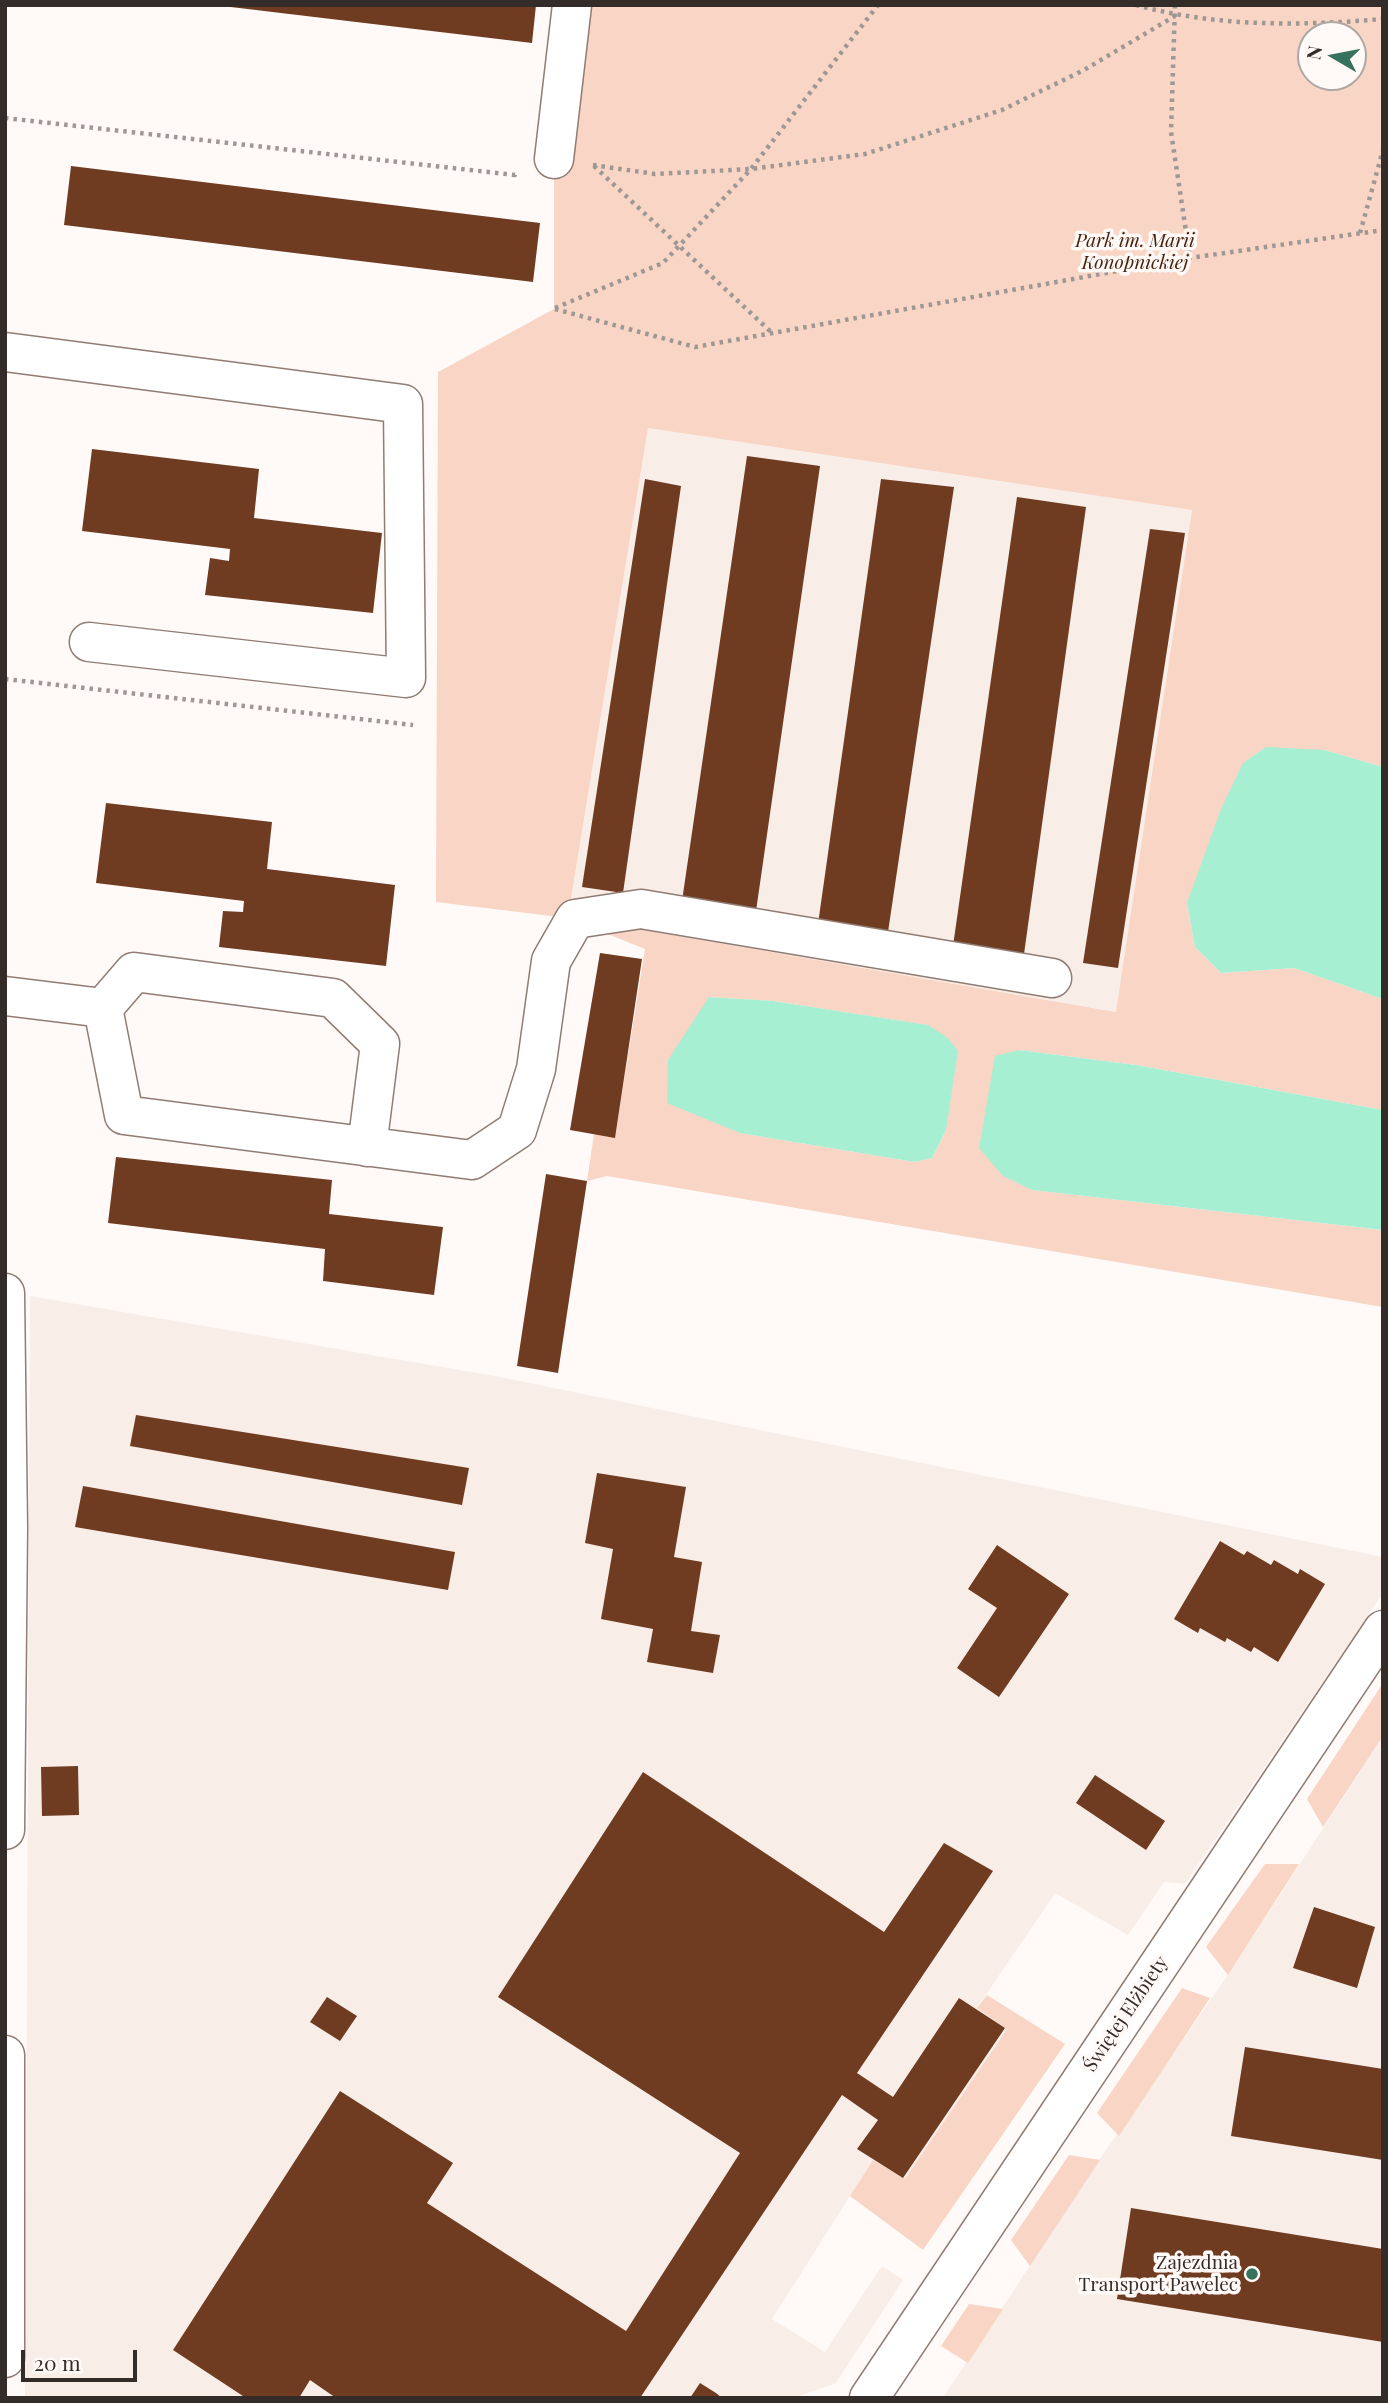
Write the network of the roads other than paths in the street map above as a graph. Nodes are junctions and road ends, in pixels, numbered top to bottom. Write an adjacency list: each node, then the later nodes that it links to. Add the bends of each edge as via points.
1 (572, 5): 2 (street)
2 (554, 159)
3 (5, 352): 4 (street, via 403,404 406,678)
4 (89, 642)
5 (1052, 978): 8 (street, via 641,909 575,919 551,961 536,1069 517,1130 472,1160)
6 (5, 996): 7 (street)
7 (103, 1009): 8 (street, via 124,1115); 8 (street, via 134,972 333,999 380,1044)
8 (367, 1146)
9 (5, 1293): 11 (street)
10 (1383, 1630): 14 (street, Świętej Elżbiety)
11 (5, 1830)
12 (5, 2056): 13 (street)
13 (5, 2358)
14 (869, 2398)

